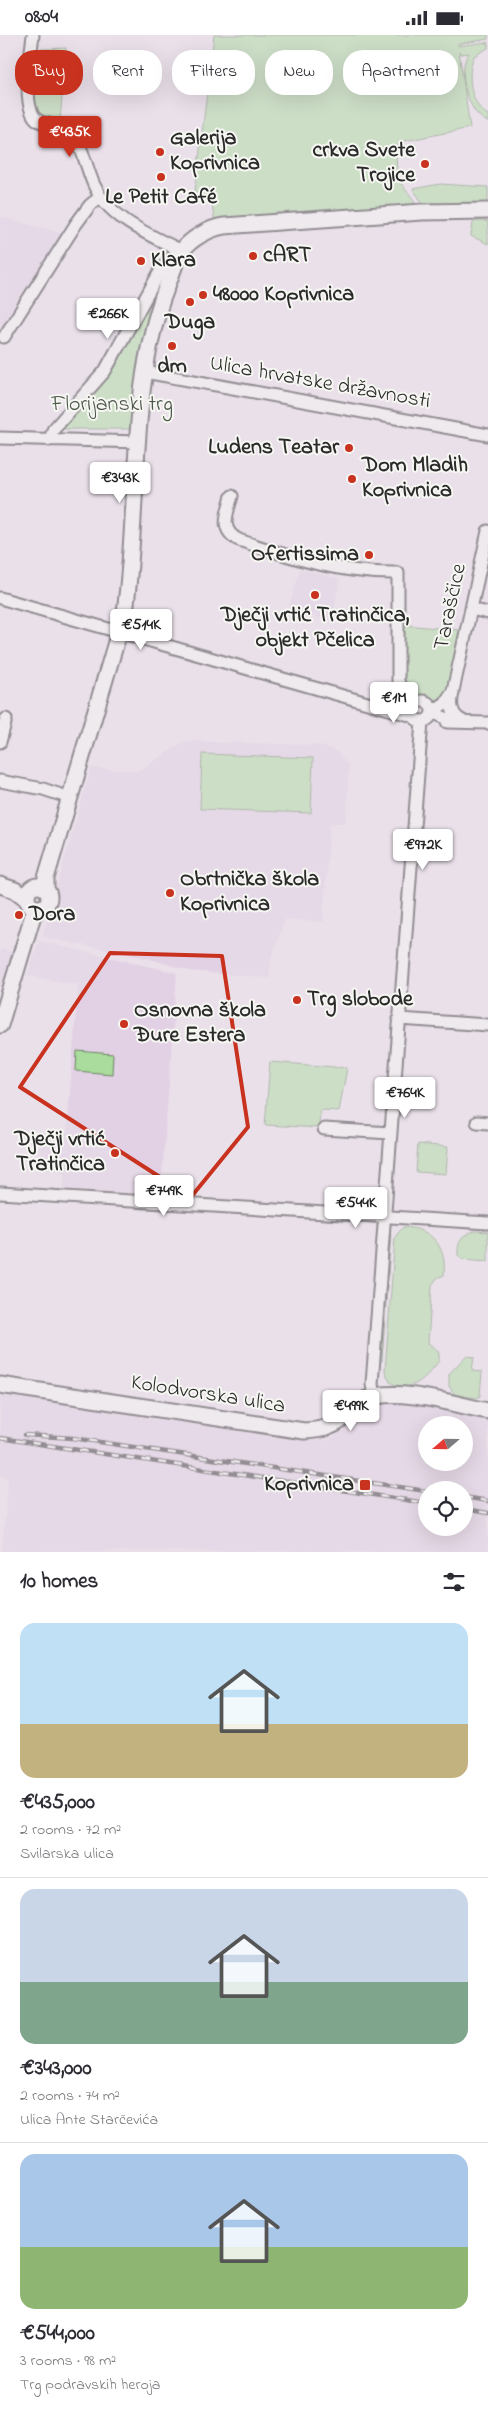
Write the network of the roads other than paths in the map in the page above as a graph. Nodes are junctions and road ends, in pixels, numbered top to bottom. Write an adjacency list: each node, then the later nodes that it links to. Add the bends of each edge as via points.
1 (33, 35): 2 (street, via 29,110 37,120 72,131)
2 (100, 197): 4 (street, via 133,225); 7 (street, via 76,224)
3 (488, 211): 4 (main road, via 422,212 218,227)
4 (182, 251): 5 (street, via 162,268); 6 (main road)
5 (142, 307): 6 (street, via 147,305); 11 (street, via 105,371 52,431)
6 (158, 309): 8 (main road)
7 (4, 337)
8 (144, 371): 9 (street, Ulica hrvatske državnosti); 12 (main road)
9 (488, 435)
10 (0, 438): 11 (street)
11 (50, 440): 12 (street)
12 (139, 442): 18 (main road, via 131,568)
13 (232, 496): 19 (street, via 224,526 239,540 334,569 398,573)
14 (488, 531): 16 (street, Taraščice)
15 (0, 598): 18 (street)
16 (471, 609): 17 (street); 20 (street, Taraščice)
17 (488, 613)
18 (120, 632): 21 (street); 28 (main road)
19 (398, 685): 21 (street, via 387,701); 22 (street)
20 (453, 691): 22 (street, via 445,703); 24 (street, via 452,707)
21 (379, 706): 22 (street)
22 (421, 711): 24 (street); 31 (street)
23 (6, 719): 26 (street)
24 (459, 722): 25 (street)
25 (488, 723)
26 (0, 742)
27 (0, 781): 28 (street)
28 (70, 798): 30 (main road)
29 (0, 885): 30 (main road)
30 (34, 896): 32 (main road)
31 (399, 1019): 33 (street); 35 (street)
32 (0, 1025)
33 (488, 1025)
34 (324, 1129): 35 (street)
35 (391, 1133): 37 (street)
36 (0, 1193): 37 (street)
37 (385, 1217): 38 (street); 40 (street, via 372,1384)
38 (488, 1223)
39 (0, 1385): 40 (main road, Kolodvorska ulica, via 304,1431 322,1430 334,1425 360,1402)
40 (374, 1397): 41 (main road, Kolodvorska ulica, via 391,1394 410,1396)
41 (488, 1411)

